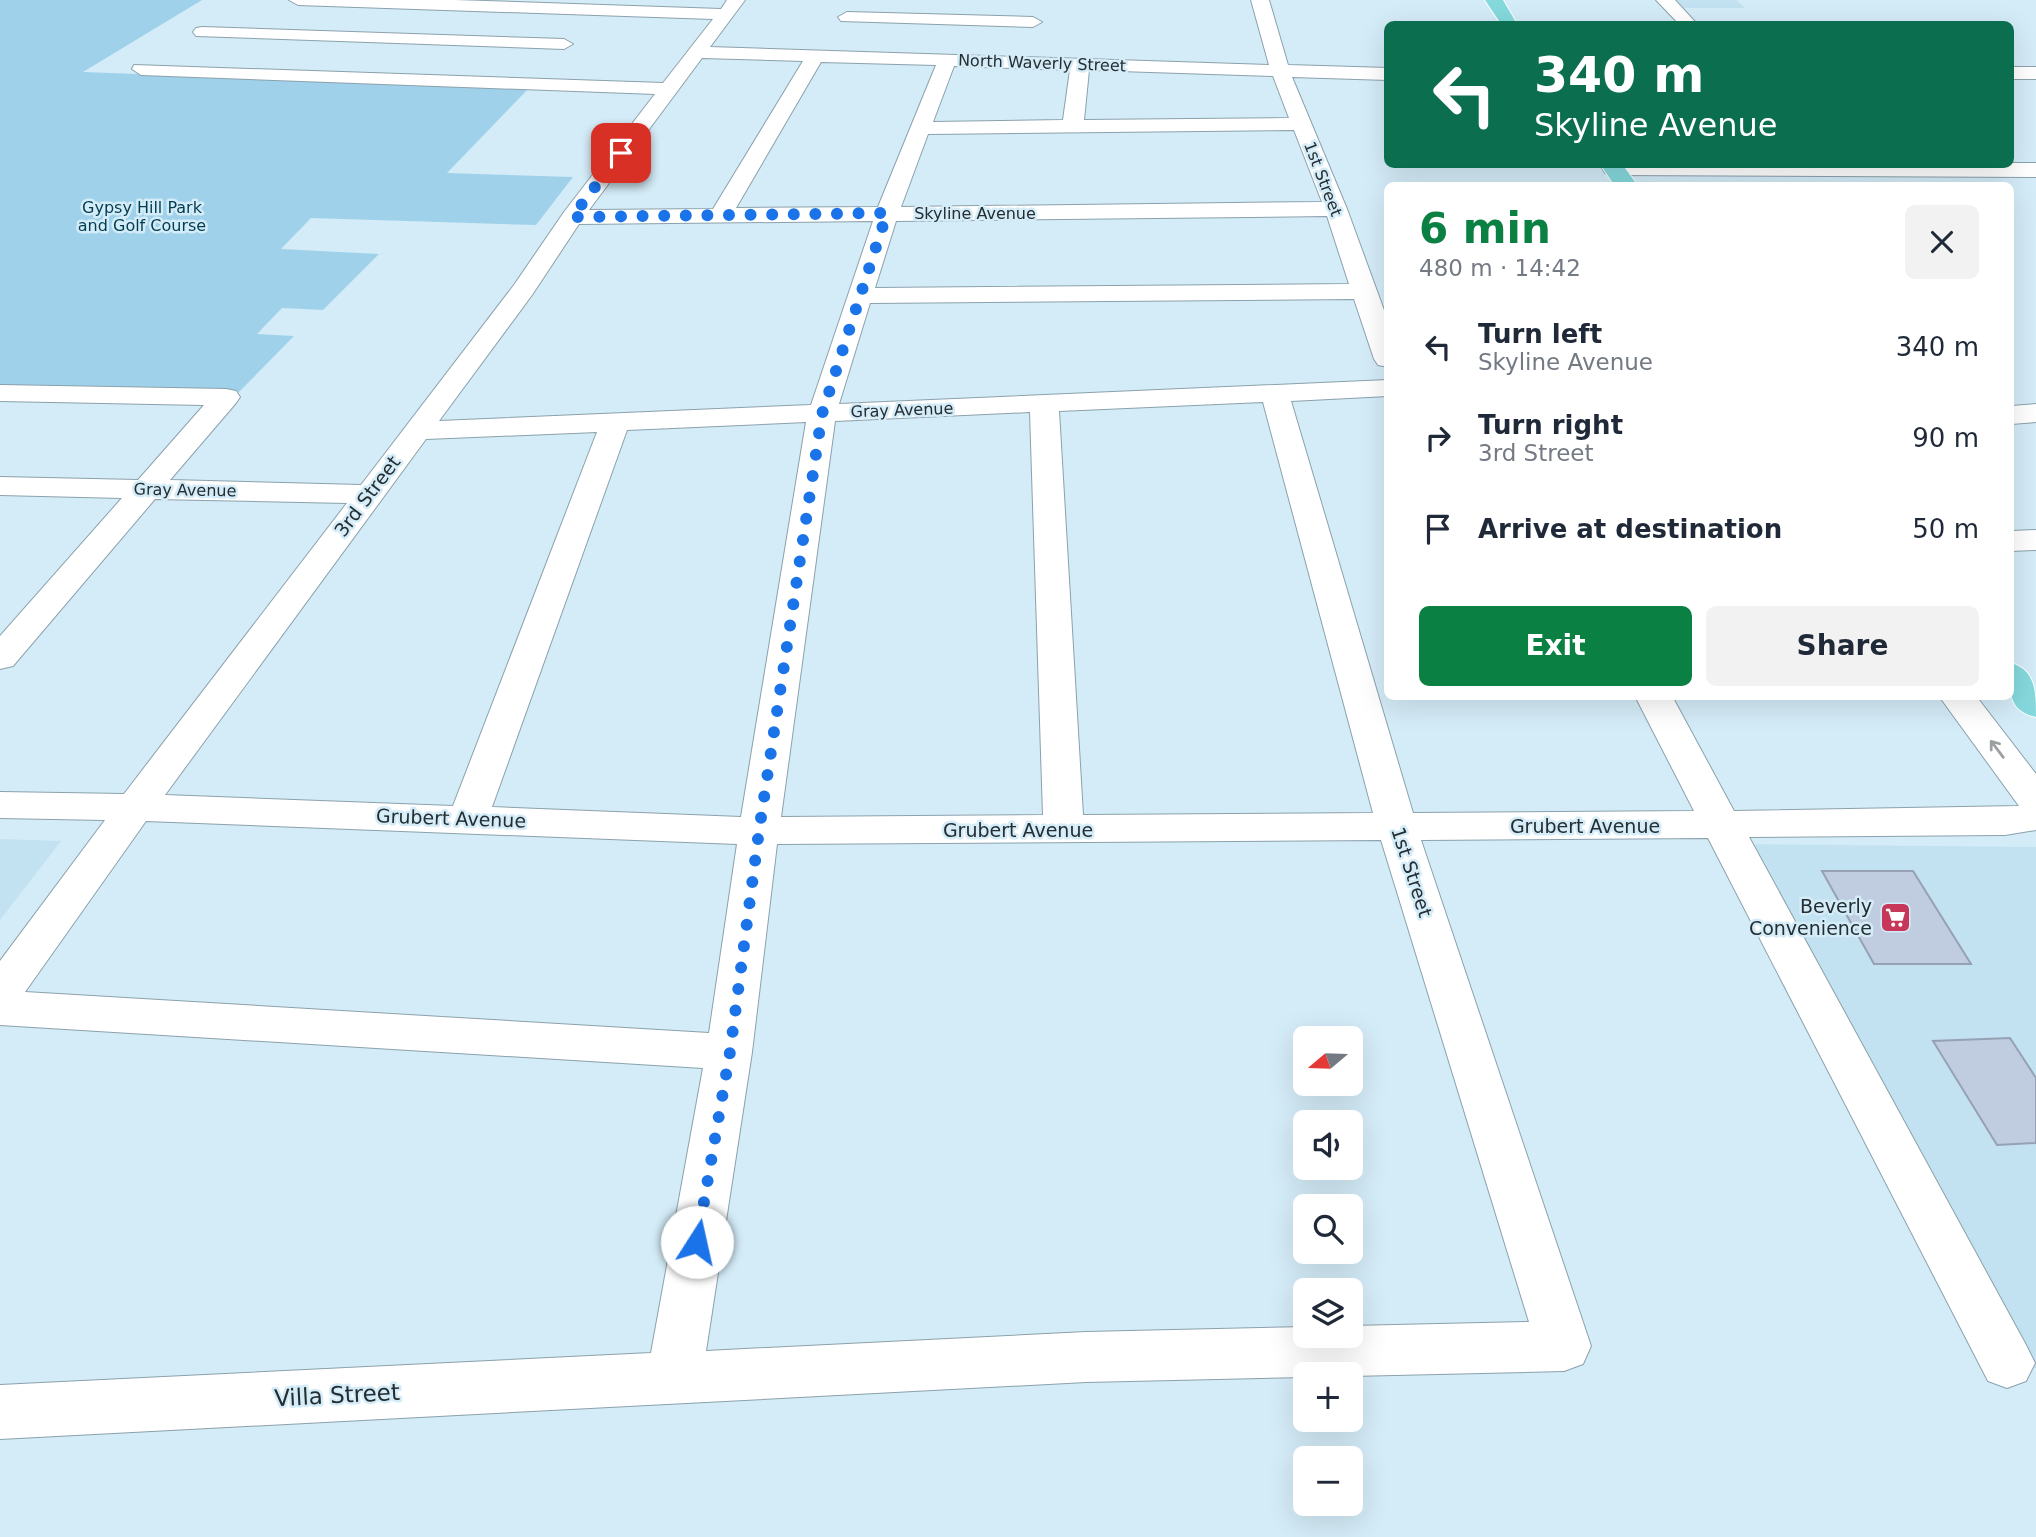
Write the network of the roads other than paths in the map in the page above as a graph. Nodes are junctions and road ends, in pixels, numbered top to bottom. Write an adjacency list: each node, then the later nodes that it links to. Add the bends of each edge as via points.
1 (298, 0): 7 (street)
2 (856, 0): 9 (street)
3 (1035, 0): 14 (street)
4 (1260, 0): 20 (street, 1st Street)
5 (1494, 0): 10 (main road)
6 (1665, 0): 11 (street)
7 (605, 5): 8 (street); 13 (street)
8 (730, 7): 15 (street, 3rd Street)
9 (847, 17): 14 (street); 16 (street)
10 (1507, 21)
11 (1685, 21)
12 (202, 32): 13 (street)
13 (573, 36): 24 (street)
14 (1029, 42): 17 (street, North Waverly Street); 18 (street, North Waverly Street)
15 (695, 52): 16 (street, North Waverly Street); 25 (street, 3rd Street)
16 (820, 56): 17 (street, North Waverly Street); 35 (street)
17 (947, 60): 28 (street)
18 (1080, 64): 20 (street, North Waverly Street); 27 (street)
19 (141, 69): 24 (street)
20 (1280, 69): 23 (street, North Waverly Street); 26 (street, 1st Street)
21 (2014, 73): 22 (street)
22 (2036, 73)
23 (1384, 74)
24 (521, 83): 25 (street)
25 (668, 89): 36 (street, 3rd Street)
26 (1302, 124): 27 (street); 33 (street, 1st Street)
27 (1073, 126): 28 (street)
28 (920, 128): 34 (street)
29 (1613, 168): 32 (main road)
30 (1824, 168): 31 (street)
31 (2036, 170)
32 (1624, 182)
33 (1336, 209): 34 (street, Skyline Avenue); 37 (street, 1st Street)
34 (887, 213): 35 (street, Skyline Avenue); 38 (street)
35 (721, 215): 36 (street, Skyline Avenue)
36 (572, 217): 48 (street, 3rd Street)
37 (1364, 291): 38 (street); 39 (street, 1st Street)
38 (860, 296): 44 (street)
39 (1384, 348)
40 (1384, 388): 42 (street, Gray Avenue)
41 (0, 393): 50 (street, via 226,397)
42 (1275, 394): 43 (street, Gray Avenue); 66 (street, 1st Street)
43 (1044, 404): 44 (street, Gray Avenue); 67 (street)
44 (822, 414): 47 (street, Gray Avenue); 68 (street)
45 (2036, 414): 46 (street)
46 (2014, 415)
47 (615, 423): 48 (street, Gray Avenue); 64 (street)
48 (416, 431): 51 (street, 3rd Street)
49 (0, 486): 50 (street, Gray Avenue)
50 (147, 489): 51 (street, Gray Avenue); 54 (street)
51 (369, 494): 62 (street, 3rd Street)
52 (2036, 540): 53 (street)
53 (2014, 541)
54 (16, 622): 55 (street)
55 (0, 658)
56 (2014, 678): 59 (main road)
57 (1655, 700): 65 (street)
58 (1960, 700): 60 (street, one-way to 58)
59 (2036, 706)
60 (2036, 801)
61 (0, 805): 62 (street, Grubert Avenue)
62 (135, 807): 64 (street, Grubert Avenue); 69 (street, 3rd Street)
63 (2036, 817): 65 (street, Grubert Avenue, via 2005,822)
64 (468, 818): 68 (street, Grubert Avenue)
65 (1720, 825): 66 (street, Grubert Avenue); 73 (street)
66 (1397, 827): 67 (street, Grubert Avenue); 72 (street, 1st Street)
67 (1064, 830): 68 (street, Grubert Avenue)
68 (759, 831): 71 (street)
69 (0, 994)
70 (0, 1008): 71 (street)
71 (730, 1052): 74 (street)
72 (1564, 1346): 74 (street, Villa Street, via 1086,1357)
73 (2007, 1363)
74 (674, 1378): 75 (street, Villa Street)
75 (0, 1412)

